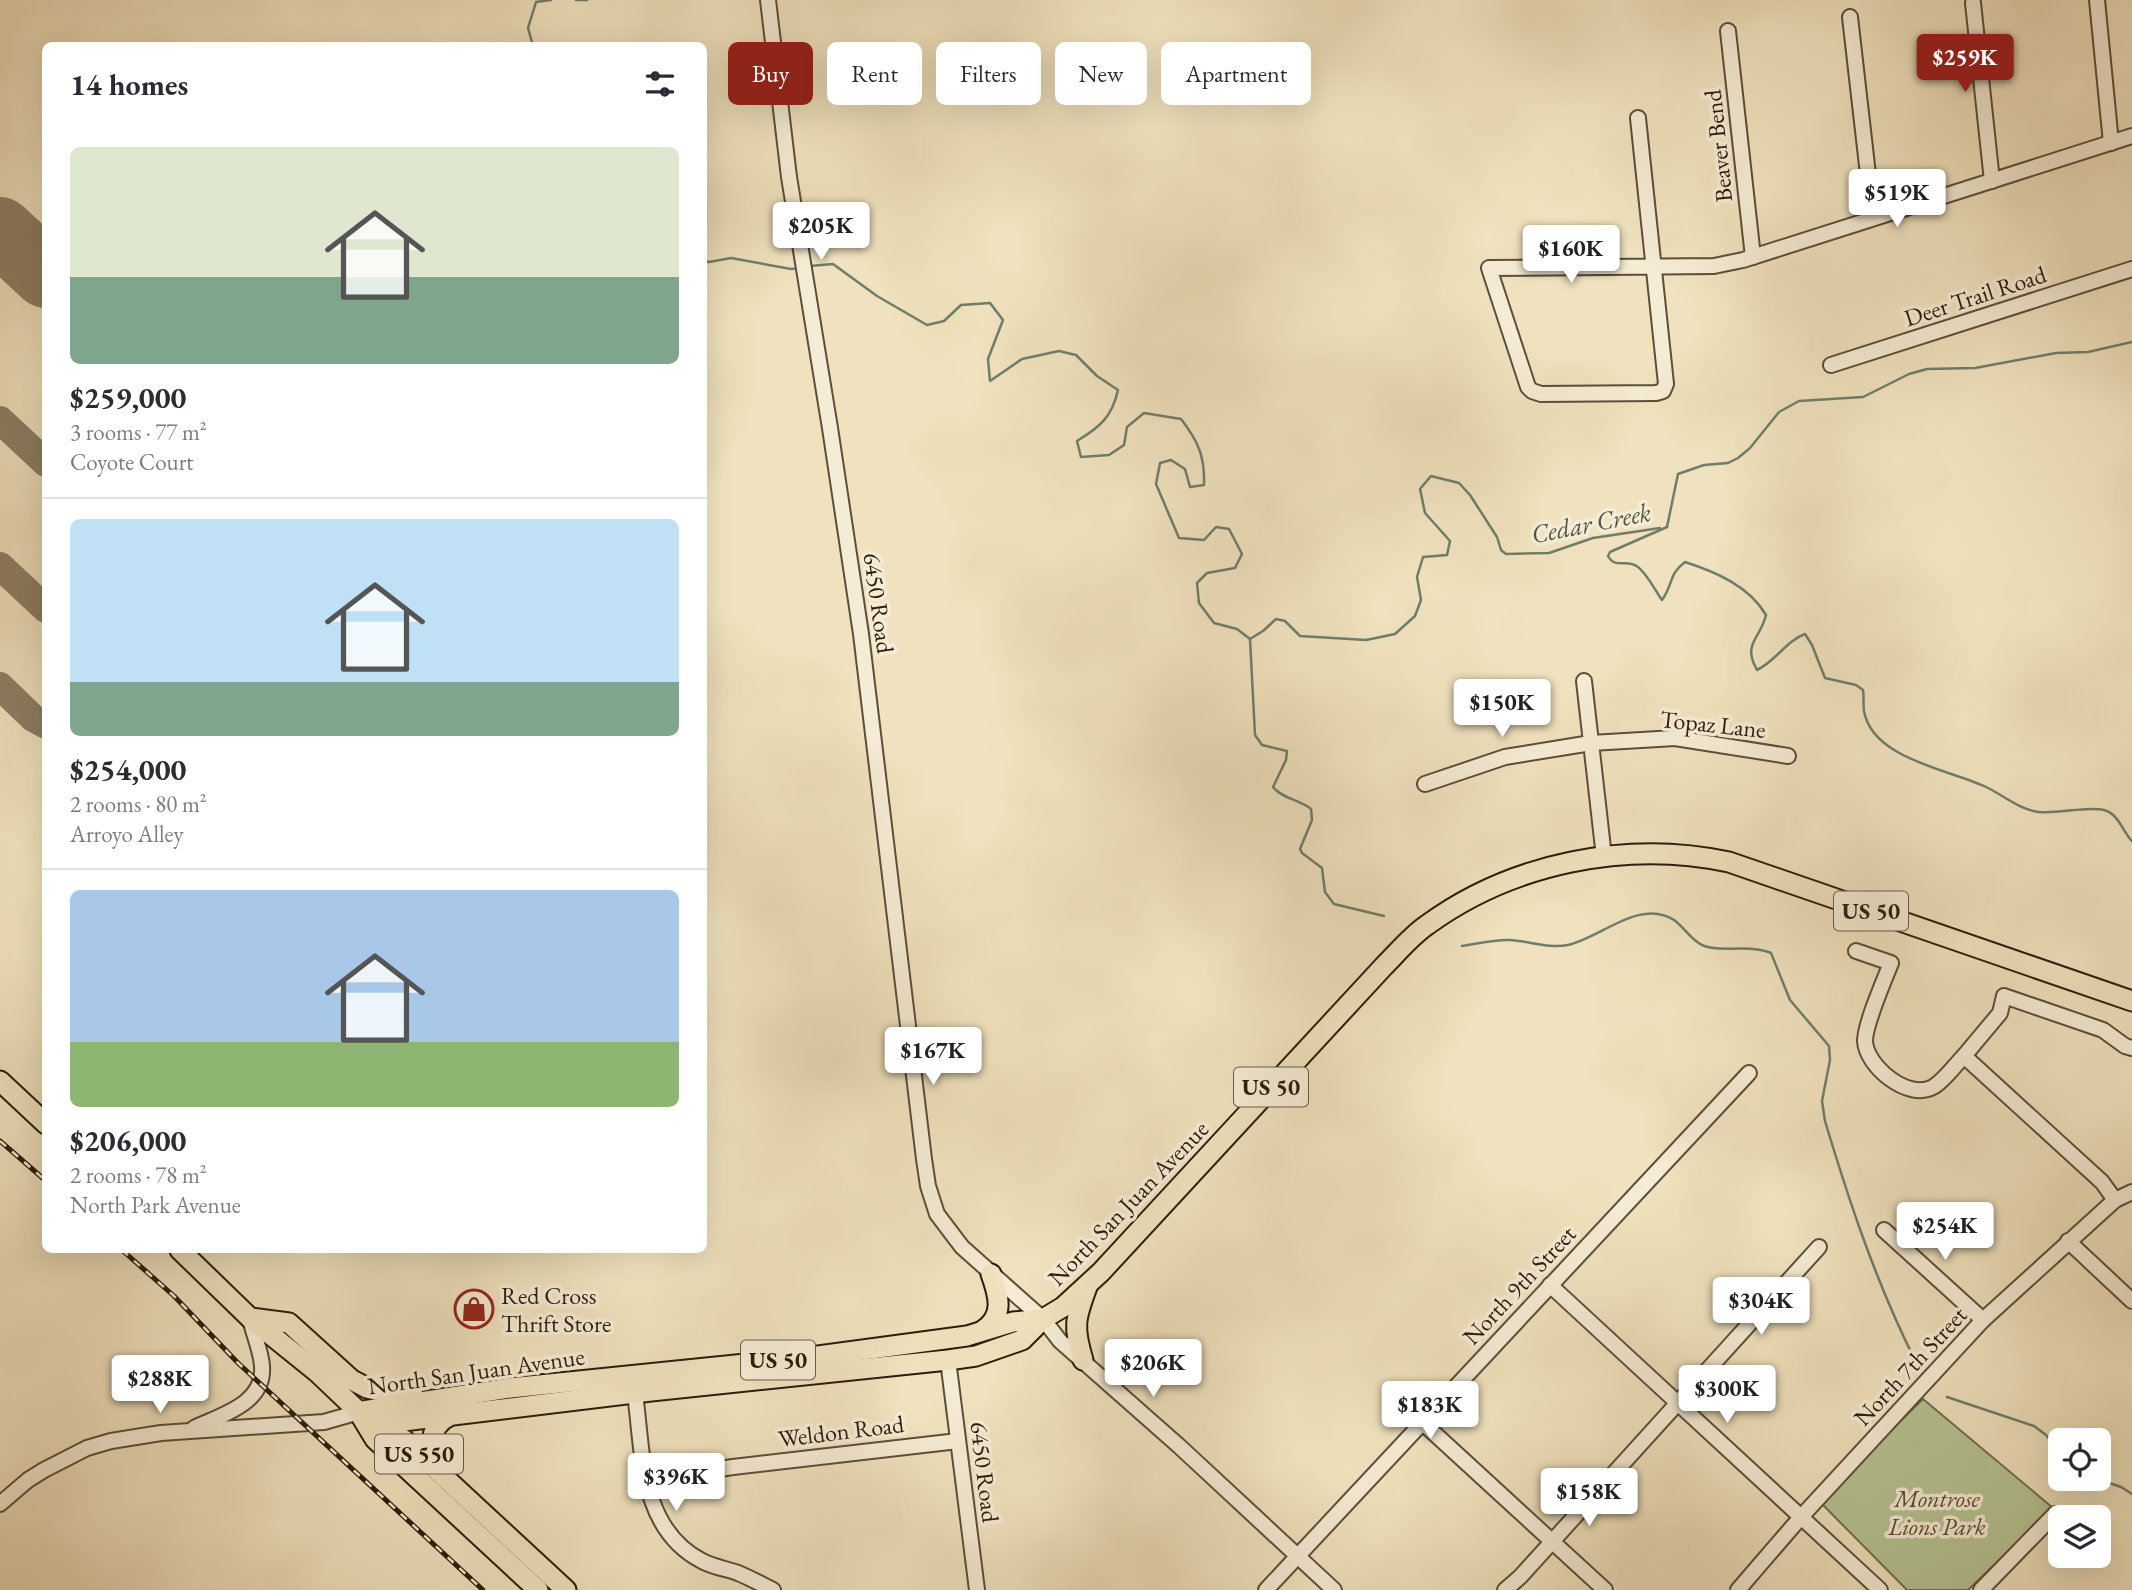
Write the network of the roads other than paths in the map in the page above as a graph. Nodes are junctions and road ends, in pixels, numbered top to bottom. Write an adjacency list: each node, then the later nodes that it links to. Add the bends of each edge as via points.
1 (768, 0): 33 (street, 6450 Road, via 787,166 859,622 928,1186 943,1225)
2 (2097, 0): 8 (street)
3 (1973, 3): 9 (street)
4 (1850, 17): 10 (street)
5 (1728, 31): 11 (street, Beaver Bend)
6 (1638, 118): 12 (street)
7 (2132, 136): 8 (street)
8 (2111, 143): 9 (street)
9 (1992, 181): 10 (street)
10 (1873, 218): 11 (street)
11 (1753, 257): 12 (street, via 1714,266)
12 (1653, 267): 12 (street, via 1489,268 1528,387 1541,394 1663,391 1666,384)
13 (2132, 270): 14 (street, Deer Trail Road)
14 (1831, 365)
15 (1584, 681): 16 (street)
16 (1591, 743): 17 (street, Topaz Lane, via 1675,738); 18 (street, Topaz Lane, via 1505,757); 19 (street)
17 (1788, 757)
18 (1425, 784)
19 (1604, 857): 21 (highway, North San Juan Avenue / US 50, via 1677,854 1729,862); 34 (highway, North San Juan Avenue / US 50, via 1545,869 1490,888 1423,927)
20 (1856, 951): 23 (street, via 1891,964 1866,1041 1870,1056 1885,1073 1914,1091 1932,1087)
21 (2132, 1001)
22 (2132, 1048): 23 (street, via 2103,1030 2004,996 2000,1013)
23 (1964, 1056): 28 (street)
24 (1749, 1073): 35 (street, North 9th Street)
25 (0, 1082): 26 (highway)
26 (42, 1120)
27 (2132, 1192): 28 (street, North 7th Street)
28 (2115, 1199): 30 (street, North 7th Street)
29 (1884, 1230): 39 (street)
30 (2068, 1241): 36 (street); 39 (street, North 7th Street)
31 (1819, 1247): 45 (street)
32 (183, 1253): 37 (highway, US 50)
33 (991, 1274): 38 (street); 40 (highway, via 999,1308 990,1326)
34 (1089, 1284): 38 (highway, North San Juan Avenue / US 50); 42 (highway, via 1075,1334)
35 (1550, 1285): 45 (street); 48 (street, North 9th Street)
36 (2132, 1301)
37 (250, 1318): 43 (highway, US 50, via 289,1323 367,1388 401,1395); 46 (highway, US 50); 49 (street, via 262,1368 260,1383 239,1408)
38 (1043, 1319): 40 (highway, North San Juan Avenue / US 50, via 1013,1322); 41 (highway, North San Juan Avenue / US 50, via 1019,1342); 42 (street)
39 (1983, 1320): 53 (street, North 7th Street)
40 (977, 1334): 43 (highway, North San Juan Avenue / US 50)
41 (948, 1360): 44 (highway, North San Juan Avenue / US 50); 50 (street, 6450 Road)
42 (1083, 1360): 57 (street)
43 (510, 1388): 46 (highway, North San Juan Avenue / US 50)
44 (635, 1393): 47 (highway, North San Juan Avenue / US 50); 51 (street)
45 (1677, 1403): 53 (street); 56 (street)
46 (359, 1412): 47 (highway, North San Juan Avenue / US 50, via 395,1422); 49 (street, via 324,1422); 55 (highway, US 550, via 402,1439); 58 (highway, US 550, via 375,1439)
47 (449, 1416): 55 (highway, via 433,1432 436,1459 496,1513)
48 (1423, 1423): 56 (street); 57 (street, North 9th Street)
49 (186, 1431): 52 (street, via 87,1448 28,1480)
50 (958, 1441): 51 (street, Weldon Road); 61 (street, 6450 Road)
51 (646, 1480): 60 (street, via 656,1513 679,1547)
52 (0, 1504)
53 (1801, 1517): 66 (street, North 7th Street); 67 (street)
54 (2048, 1521): 68 (street)
55 (502, 1530): 59 (highway, US 550)
56 (1552, 1542): 64 (street); 65 (street)
57 (1298, 1556): 62 (street, North 9th Street); 63 (street)
58 (538, 1590)
59 (566, 1590)
60 (772, 1590)
61 (977, 1590)
62 (1266, 1590)
63 (1334, 1590)
64 (1504, 1590)
65 (1605, 1590)
66 (1738, 1590)
67 (1880, 1590)
68 (1981, 1590)

